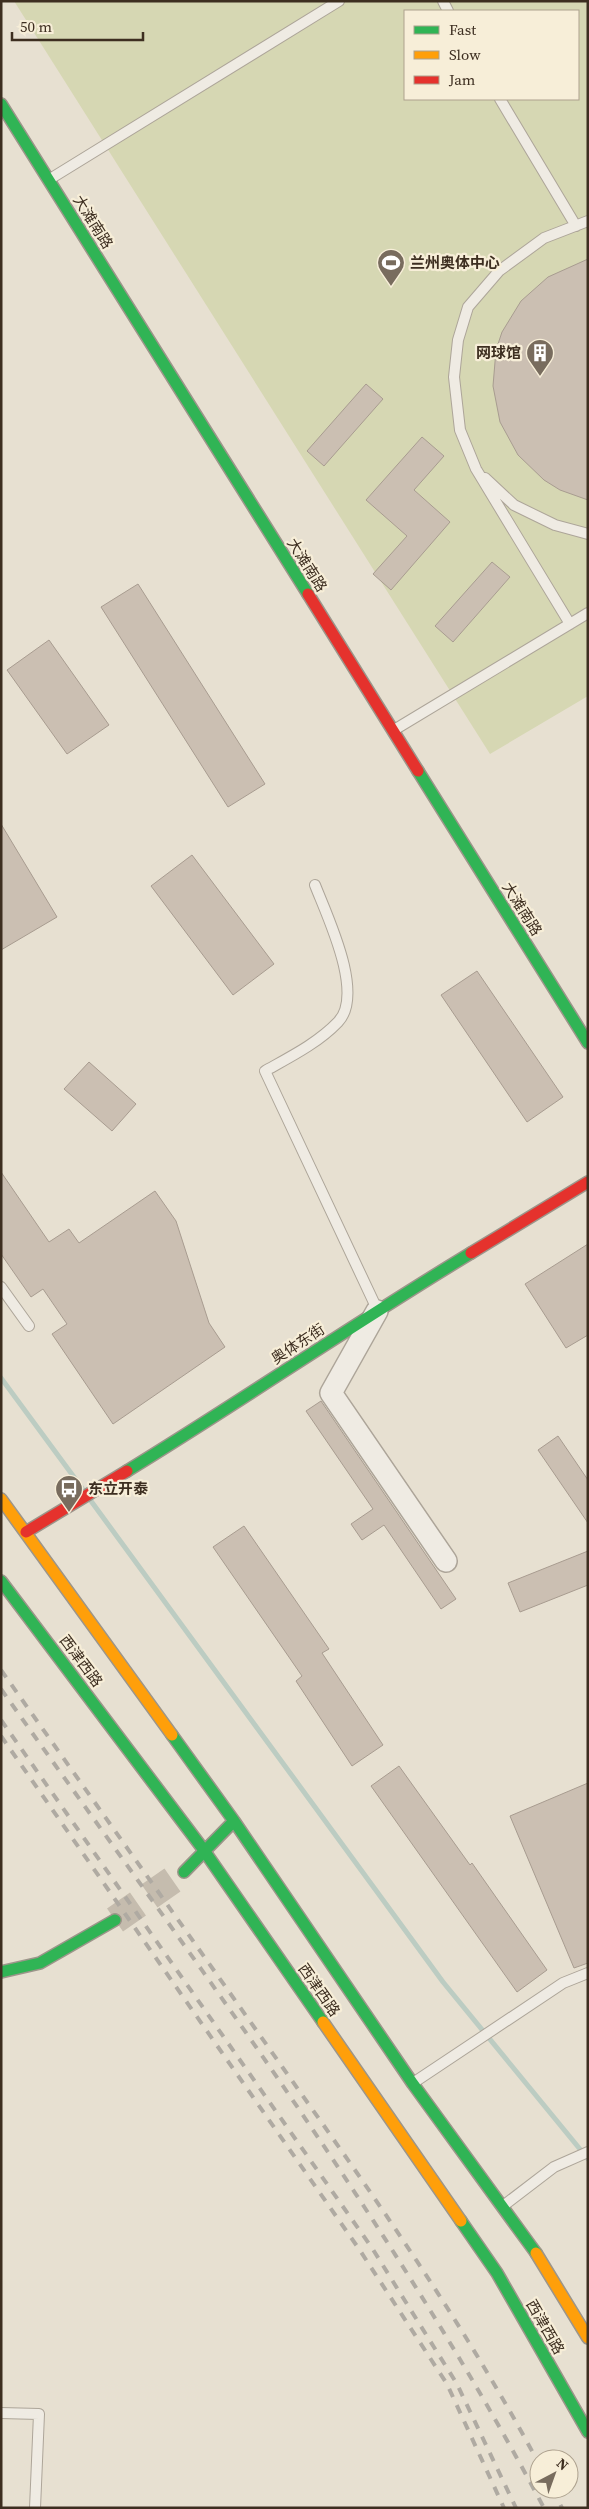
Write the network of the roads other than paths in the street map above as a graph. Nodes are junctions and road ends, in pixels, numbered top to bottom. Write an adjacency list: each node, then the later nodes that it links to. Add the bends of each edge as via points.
1 (339, 1): 4 (lane)
2 (501, 100): 6 (lane)
3 (1, 104): 4 (main road, 大滩南路)
4 (48, 180): 11 (main road, 大滩南路)
5 (588, 221): 6 (lane)
6 (576, 226): 7 (lane, via 544,238 499,271 468,307 458,340 454,377 460,430)
7 (476, 469): 8 (lane, via 514,505 555,525); 10 (lane)
8 (588, 534)
9 (588, 614): 10 (lane)
10 (570, 624): 11 (lane)
11 (393, 730): 13 (main road, 大滩南路)
12 (315, 884): 16 (lane, via 344,962 349,994 340,1021 310,1045 265,1071)
13 (588, 1044)
14 (588, 1182): 16 (main road, 奥体东街)
15 (1, 1287): 17 (lane)
16 (377, 1310): 19 (main road, 奥体东街, via 189,1433); 20 (street, via 331,1393)
17 (29, 1326)
18 (1, 1499): 19 (main road, 西津西路)
19 (26, 1532): 22 (main road, 西津西路)
20 (446, 1561)
21 (1, 1580): 23 (main road, 西津西路)
22 (234, 1821): 23 (main road); 28 (main road, 西津西路)
23 (203, 1849): 24 (main road); 33 (main road, 西津西路, via 497,2272)
24 (184, 1872)
25 (115, 1920): 26 (main road, via 40,1962)
26 (1, 1972)
27 (588, 1973): 28 (lane, via 563,1983)
28 (413, 2084): 30 (main road, 西津西路)
29 (588, 2152): 30 (lane, via 554,2167)
30 (502, 2206): 31 (main road, 西津西路, via 543,2263)
31 (588, 2338)
32 (1, 2413): 34 (lane, via 39,2414)
33 (588, 2432)
34 (35, 2508)

